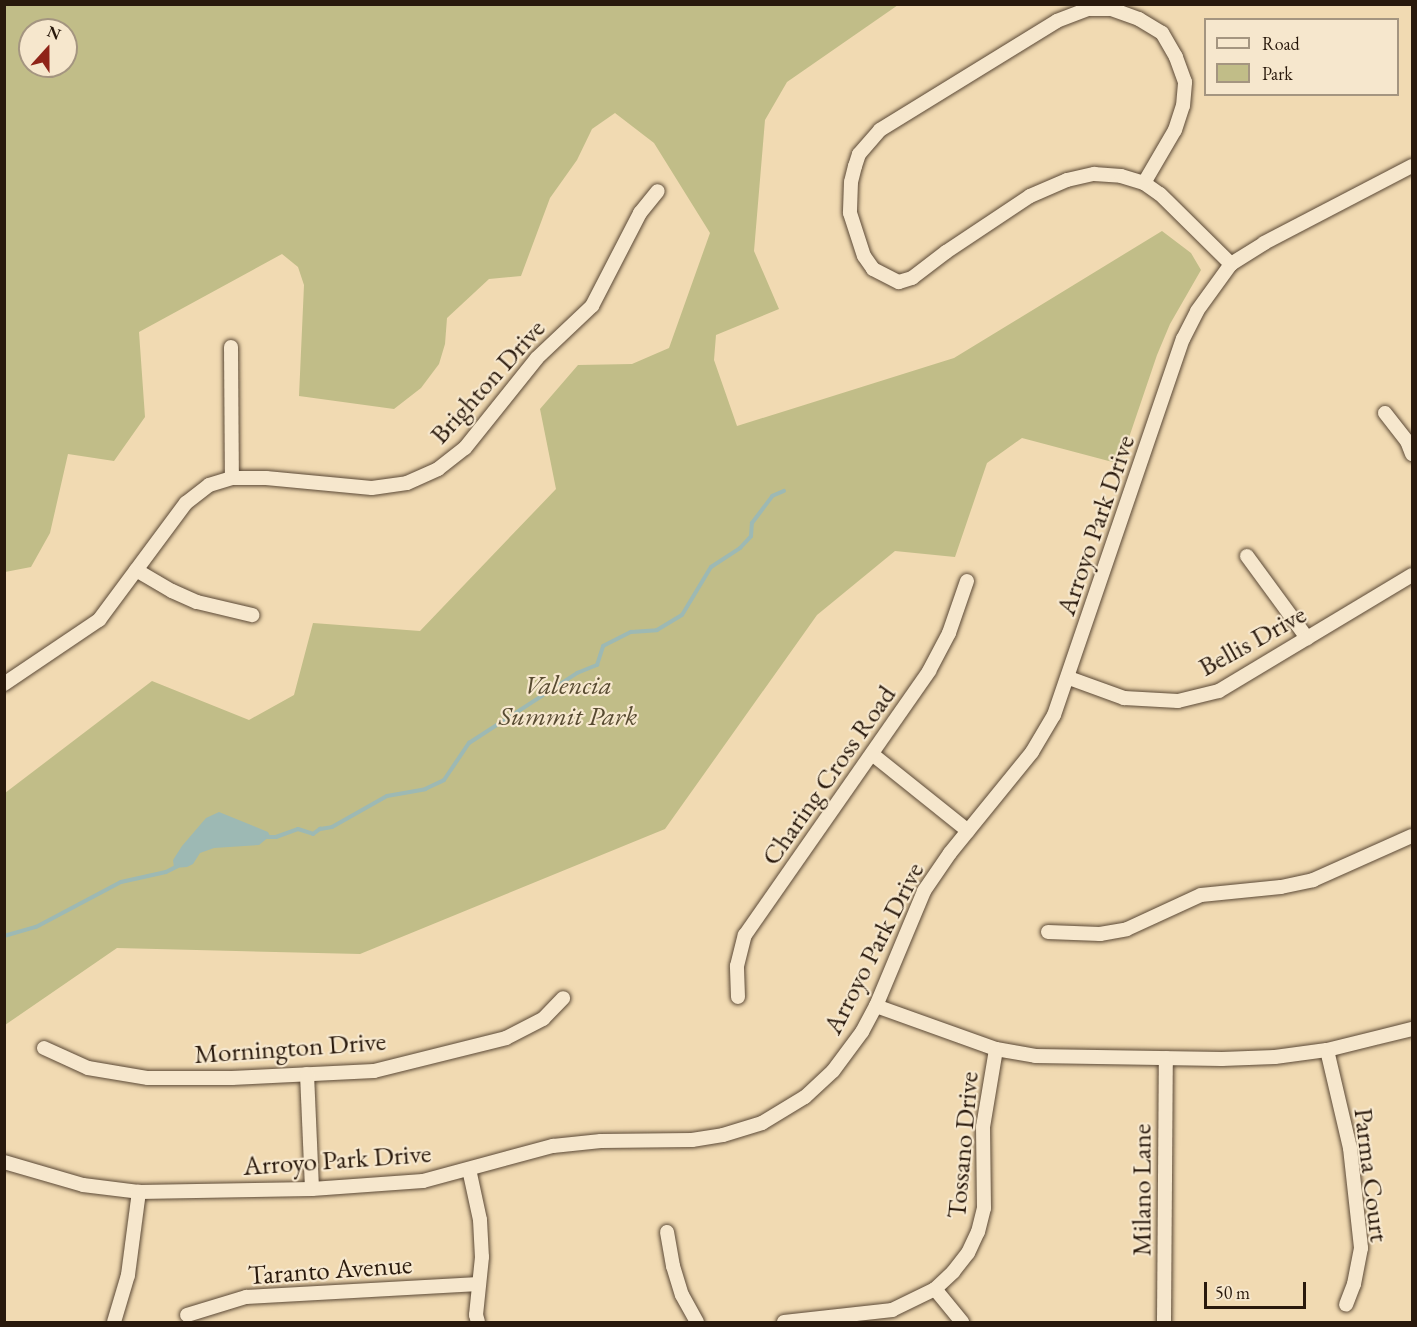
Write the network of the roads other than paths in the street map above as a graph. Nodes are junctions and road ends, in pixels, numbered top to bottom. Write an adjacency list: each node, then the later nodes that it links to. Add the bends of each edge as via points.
1 (1413, 166): 4 (street, Arroyo Park Drive, via 1264,243)
2 (1144, 183): 2 (street, via 1094,174 1067,180 1030,196 912,278 899,282 885,277 868,262 850,213 851,182 859,154 880,130 1058,21 1088,9 1112,9 1162,33 1185,82 1175,130); 4 (street)
3 (658, 191): 8 (street, Brighton Drive, via 640,213 592,306 537,358 465,448 438,469 407,483 372,488)
4 (1232, 264): 15 (street, Arroyo Park Drive, via 1197,311 1183,339)
5 (231, 347): 8 (street)
6 (1385, 413): 7 (street)
7 (1413, 454)
8 (232, 478): 10 (street, Brighton Drive, via 209,485 186,503)
9 (1247, 556): 14 (street)
10 (136, 570): 13 (street, via 197,602); 16 (street, Brighton Drive, via 99,620)
11 (1413, 575): 14 (street, Bellis Drive)
12 (967, 581): 17 (street, Charing Cross Road, via 949,633 929,671)
13 (252, 615)
14 (1307, 638): 15 (street, Bellis Drive, via 1219,691 1178,701 1124,698)
15 (1069, 678): 18 (street, Arroyo Park Drive, via 1054,715 1032,752)
16 (4, 684)
17 (872, 754): 18 (street); 21 (street, Charing Cross Road, via 745,935 737,966)
18 (968, 831): 23 (street, Arroyo Park Drive, via 924,891)
19 (1413, 836): 20 (street, via 1313,880 1201,895 1127,929 1100,934)
20 (1048, 932)
21 (738, 996)
22 (563, 998): 29 (street, Mornington Drive, via 543,1019 506,1038 374,1071)
23 (876, 1006): 26 (street); 31 (street, Arroyo Park Drive, via 833,1071 805,1097 762,1123 723,1136 692,1140 554,1146)
24 (1413, 1029): 27 (street)
25 (44, 1048): 29 (street, Mornington Drive, via 88,1068 148,1078)
26 (996, 1049): 28 (street, via 1035,1056); 36 (street, Tossano Drive, via 983,1127 985,1190 978,1232 968,1253)
27 (1327, 1050): 28 (street, via 1264,1058); 37 (street, Parma Court, via 1350,1148 1361,1248)
28 (1166, 1058): 44 (street, Milano Lane)
29 (307, 1074): 32 (street)
30 (4, 1162): 33 (street, Arroyo Park Drive, via 83,1185)
31 (469, 1169): 32 (street, Arroyo Park Drive, via 423,1182); 35 (street, via 480,1220)
32 (312, 1189): 33 (street, Arroyo Park Drive)
33 (139, 1192): 39 (street, via 128,1275)
34 (667, 1232): 41 (street, via 682,1294)
35 (479, 1284): 38 (street, Taranto Avenue, via 246,1297); 40 (street)
36 (935, 1289): 42 (street, Tossano Drive, via 892,1310); 43 (street)
37 (1346, 1305)
38 (187, 1315)
39 (114, 1323)
40 (478, 1323)
41 (697, 1323)
42 (784, 1323)
43 (962, 1323)
44 (1164, 1323)

